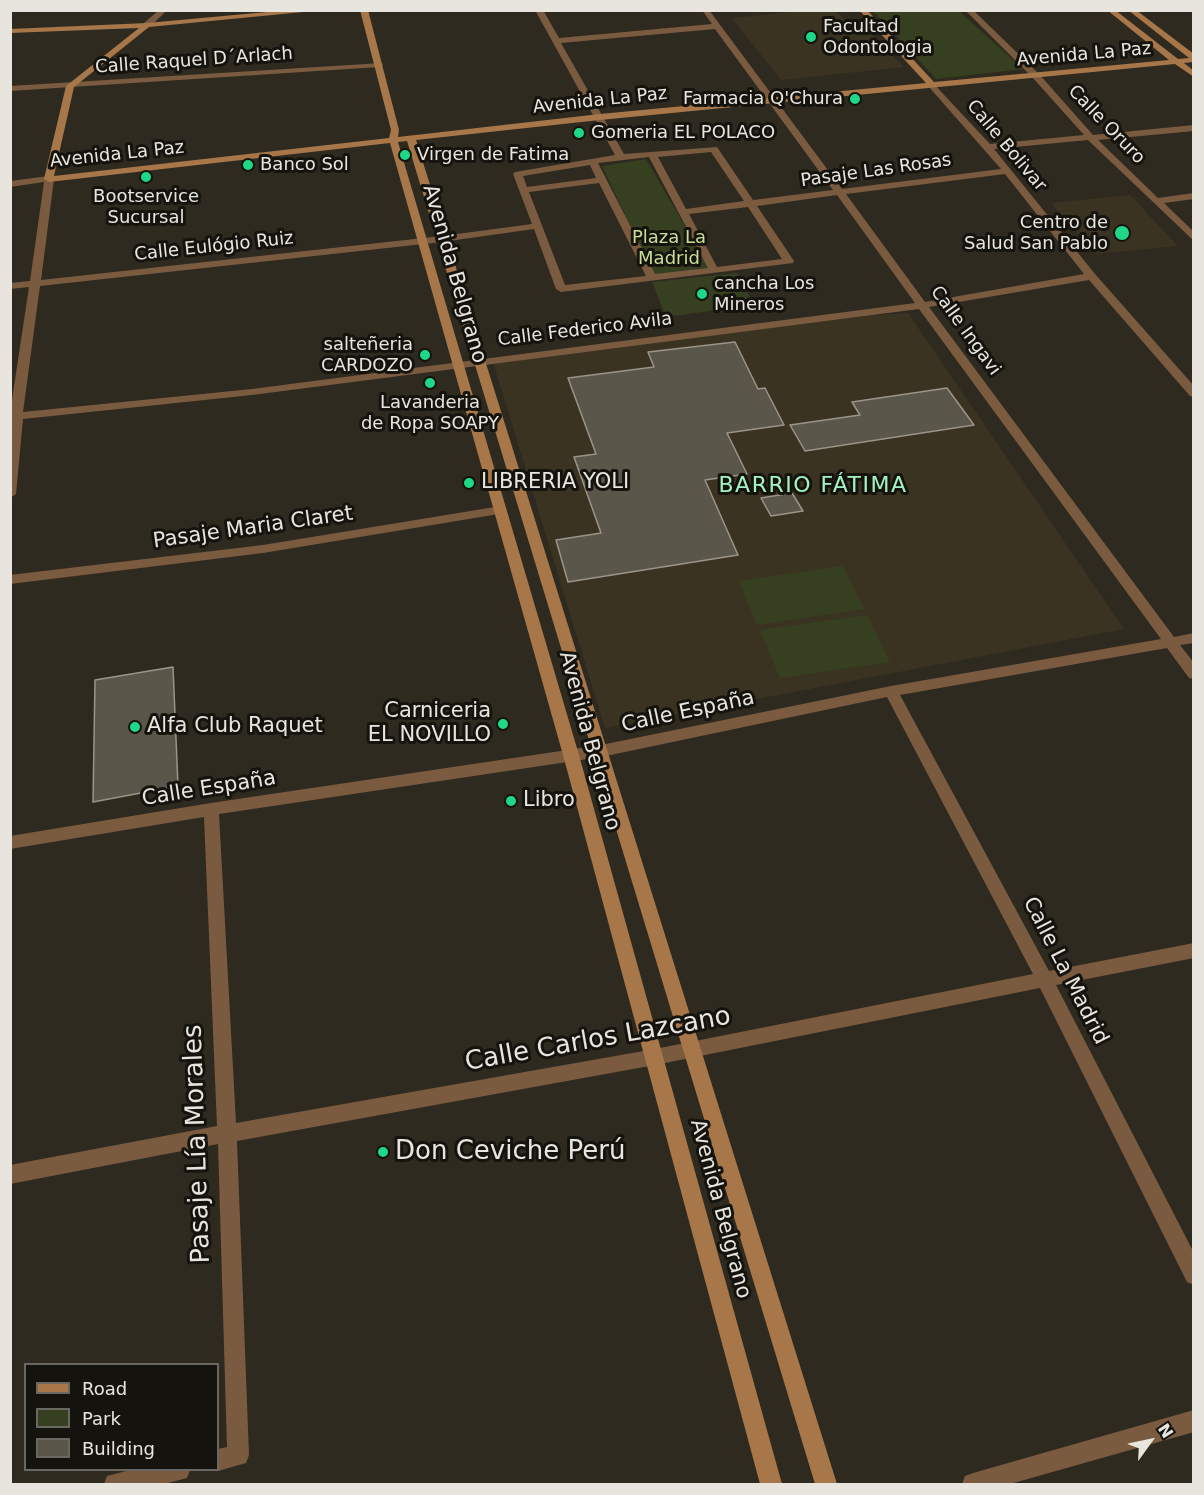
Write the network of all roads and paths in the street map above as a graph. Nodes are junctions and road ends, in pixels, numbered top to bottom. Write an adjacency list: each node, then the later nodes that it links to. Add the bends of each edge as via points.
1 (164, 10): 10 (street)
2 (321, 10): 10 (street)
3 (364, 10): 16 (street, Avenida Belgrano)
4 (540, 10): 13 (street)
5 (705, 10): 11 (street, Calle Ingavi)
6 (862, 10): 19 (street)
7 (968, 10): 18 (street, Calle Oruro)
8 (1110, 10): 15 (street)
9 (1131, 10): 14 (street)
10 (147, 25): 12 (street); 20 (street)
11 (717, 26): 13 (street); 22 (street, Calle Ingavi)
12 (10, 31)
13 (557, 41): 23 (street)
14 (1194, 59): 15 (street, Avenida La Paz)
15 (1177, 62): 17 (street); 18 (street, Avenida La Paz)
16 (379, 65): 20 (street, Calle Raquel D´Arlach); 27 (street, Avenida Belgrano, via 395,130)
17 (1194, 75)
18 (1036, 76): 19 (street, Avenida La Paz); 25 (street, Calle Oruro)
19 (932, 85): 22 (street, Avenida La Paz); 28 (street, Calle Bolivar)
20 (70, 86): 21 (street, Calle Raquel D´Arlach); 33 (street)
21 (10, 89)
22 (771, 100): 23 (street, Avenida La Paz); 37 (street, Calle Ingavi)
23 (600, 117): 26 (street, Avenida La Paz); 30 (street)
24 (1194, 128): 25 (street)
25 (1090, 137): 28 (street); 39 (street, Calle Oruro)
26 (411, 139): 27 (street, Avenida La Paz); 44 (street, Avenida Belgrano)
27 (393, 140): 33 (street, Avenida La Paz); 45 (street, Avenida Belgrano)
28 (988, 147): 32 (street, Calle Bolivar)
29 (652, 154): 30 (street); 40 (street, via 714,149); 41 (street)
30 (621, 157): 31 (street)
31 (593, 162): 34 (street); 36 (street, via 518,174)
32 (1006, 171): 37 (street, Pasaje Las Rosas); 47 (street, Calle Bolivar)
33 (49, 180): 35 (street, Avenida La Paz); 49 (street)
34 (601, 180): 36 (street); 48 (street)
35 (10, 184)
36 (524, 190): 42 (street)
37 (841, 193): 40 (street, Pasaje Las Rosas); 51 (street, Calle Ingavi)
38 (1194, 196): 39 (street)
39 (1158, 201): 43 (street, Calle Oruro)
40 (751, 204): 41 (street, Pasaje Las Rosas); 46 (street, via 789,261)
41 (684, 212): 46 (street)
42 (536, 226): 44 (street); 48 (street, via 561,289)
43 (1194, 238)
44 (442, 239): 45 (street, Calle Eulógio Ruiz); 52 (street, Avenida Belgrano)
45 (421, 241): 49 (street, Calle Eulógio Ruiz); 53 (street, Avenida Belgrano)
46 (714, 270): 48 (street)
47 (1091, 276): 51 (street, Calle Federico Avila); 54 (street, Calle Bolivar)
48 (652, 279)
49 (33, 284): 50 (street, Calle Eulógio Ruiz); 55 (street)
50 (10, 286)
51 (924, 305): 52 (street, Calle Federico Avila); 60 (street, Calle Ingavi)
52 (480, 362): 53 (street, Calle Federico Avila); 63 (street, Avenida Belgrano)
53 (457, 366): 55 (street, Calle Federico Avila); 57 (street, Avenida Belgrano)
54 (1194, 394)
55 (14, 417): 56 (street)
56 (10, 494)
57 (501, 510): 58 (street, Pasaje Maria Claret, via 263,549); 64 (street, Avenida Belgrano)
58 (10, 580)
59 (1194, 638): 60 (street, Calle España)
60 (1170, 641): 61 (street, Calle Ingavi); 62 (street, Calle España)
61 (1194, 674)
62 (891, 691): 63 (street, Calle España); 68 (street, Calle La Madrid)
63 (601, 751): 64 (street, Calle España); 69 (street, Avenida Belgrano)
64 (571, 756): 65 (street, Calle España); 70 (street, Avenida Belgrano)
65 (211, 809): 66 (street, Calle España); 71 (street, Pasaje Lía Morales)
66 (10, 843)
67 (1194, 950): 68 (street, Calle Carlos Lazcano)
68 (1044, 979): 69 (street, Calle Carlos Lazcano); 73 (street, Calle La Madrid)
69 (694, 1049): 70 (street, Calle Carlos Lazcano); 79 (street, Avenida Belgrano)
70 (655, 1057): 71 (street, Calle Carlos Lazcano); 78 (street, Avenida Belgrano)
71 (227, 1133): 72 (street, Calle Carlos Lazcano); 75 (street, Pasaje Lía Morales, via 238,1455)
72 (10, 1175)
73 (1194, 1275)
74 (1194, 1421): 80 (street)
75 (219, 1460)
76 (175, 1471): 77 (street)
77 (115, 1485)
78 (771, 1485)
79 (826, 1485)
80 (973, 1485)

